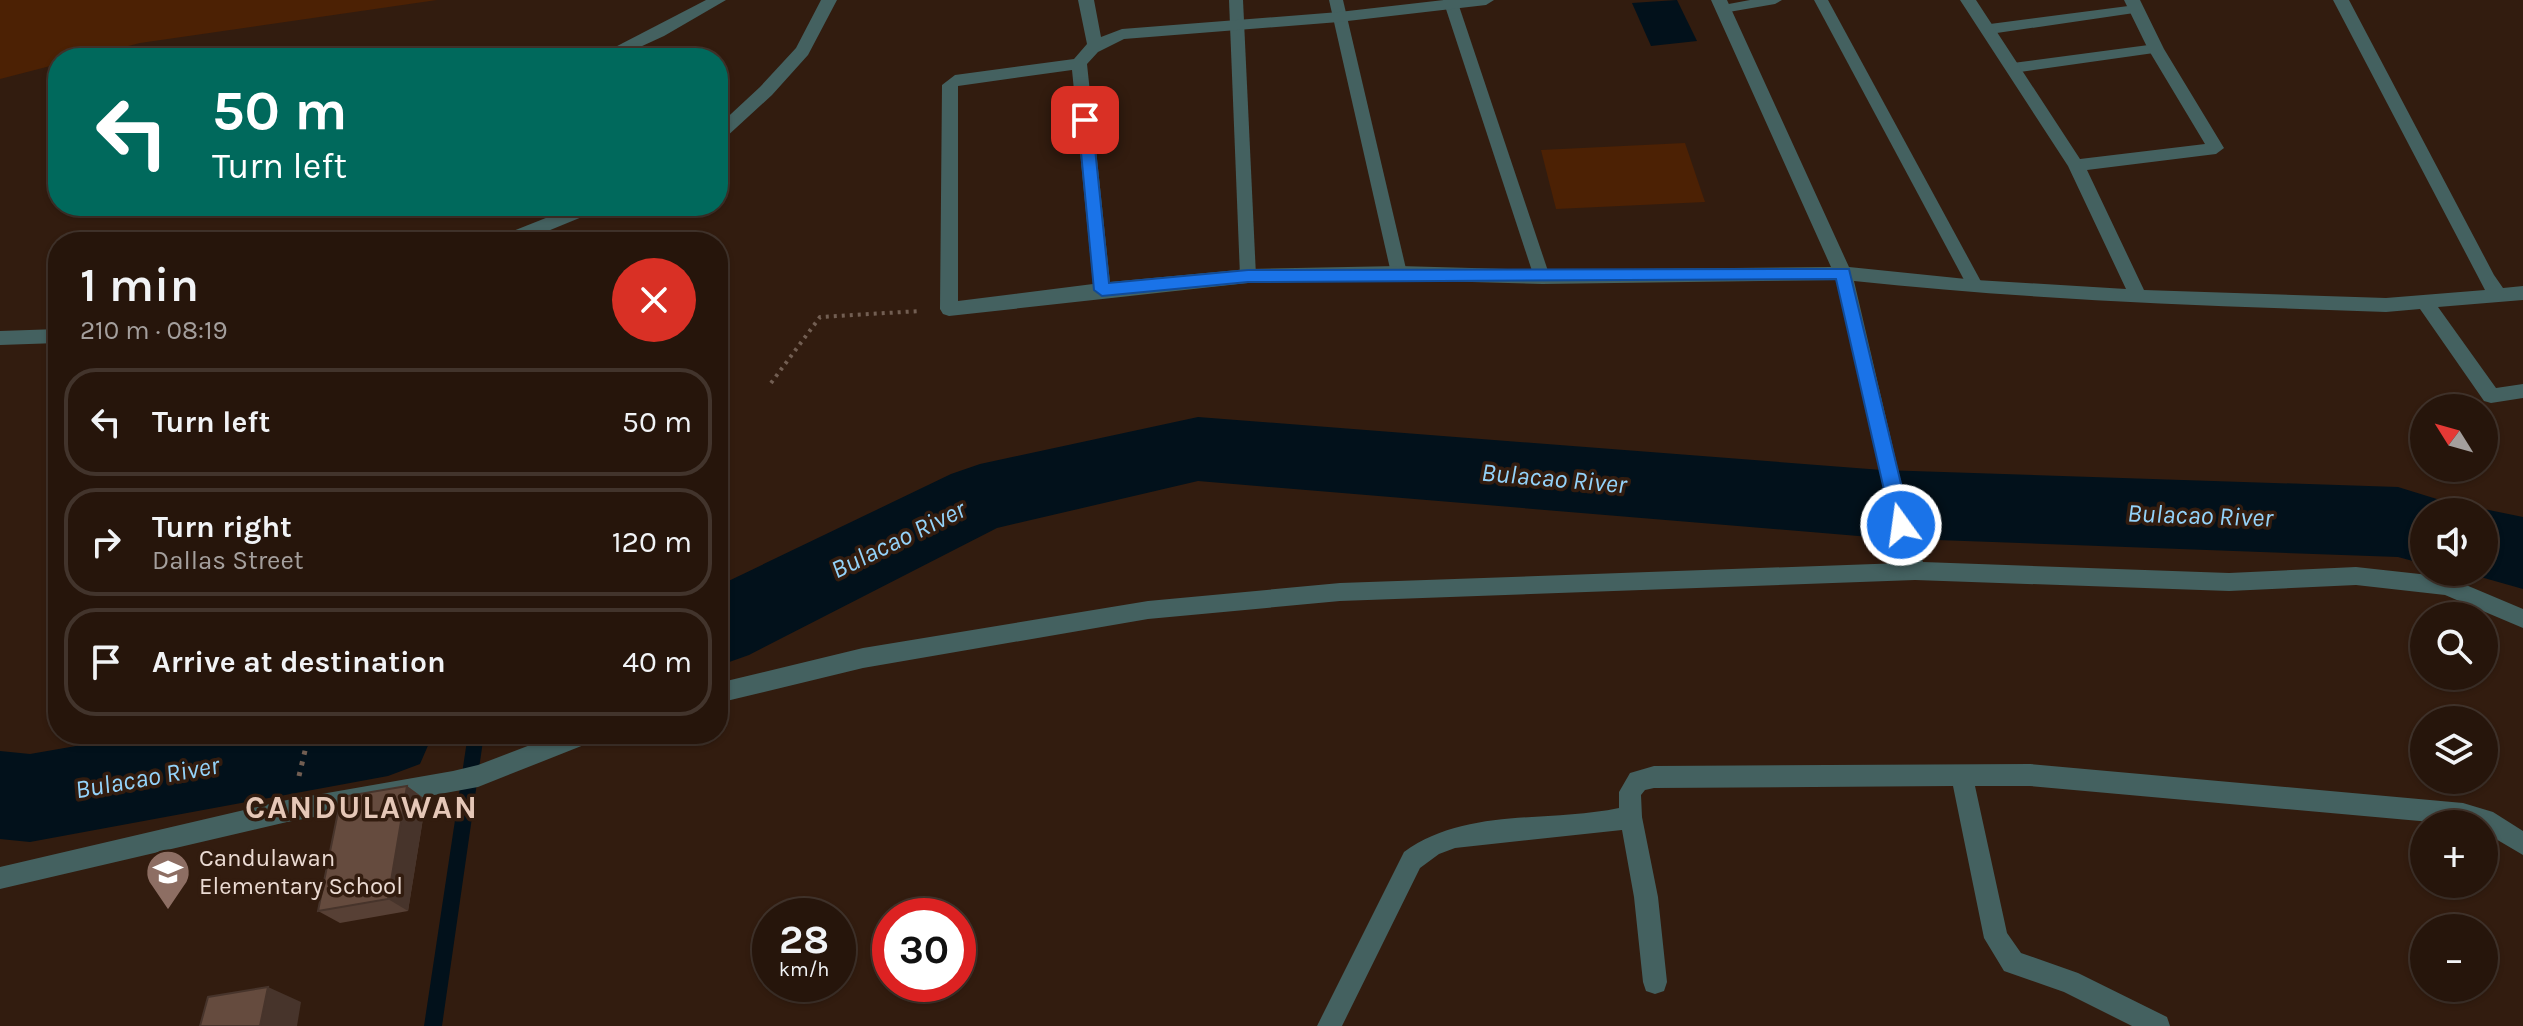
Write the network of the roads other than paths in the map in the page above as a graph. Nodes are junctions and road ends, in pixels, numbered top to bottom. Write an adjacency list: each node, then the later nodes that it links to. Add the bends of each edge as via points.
1 (718, 0): 18 (street)
2 (829, 0): 22 (street, via 802,51)
3 (1086, 0): 17 (street)
4 (1236, 0): 15 (lane)
5 (1336, 0): 14 (lane)
6 (1486, 0): 11 (street)
7 (1775, 0): 12 (lane)
8 (1821, 0): 30 (lane)
9 (1968, 0): 16 (street)
10 (2341, 0): 33 (street)
11 (1450, 3): 14 (street); 29 (lane)
12 (1721, 4): 27 (street)
13 (2134, 4): 16 (lane); 19 (street)
14 (1339, 17): 15 (street); 26 (lane)
15 (1236, 24): 17 (street, via 1122,34); 28 (lane)
16 (1990, 29): 21 (street)
17 (1095, 45): 20 (street)
18 (624, 48)
19 (2156, 49): 21 (lane); 23 (street, via 2216,148)
20 (1079, 64): 31 (street); 31 (street, via 955,80 950,85 949,309)
21 (2013, 68): 23 (street)
22 (728, 126)
23 (2076, 165): 34 (street)
24 (568, 216): 25 (street)
25 (529, 232)
26 (1399, 273): 28 (street); 29 (street)
27 (1843, 273): 29 (street); 30 (street); 39 (street)
28 (1248, 276): 31 (street)
29 (1542, 277)
30 (1976, 287): 34 (street)
31 (1102, 290)
32 (2523, 293): 33 (street)
33 (2499, 296): 35 (street)
34 (2138, 297): 35 (street)
35 (2425, 302): 38 (street, via 2491,396)
36 (48, 336): 37 (street)
37 (0, 338)
38 (2523, 391)
39 (1915, 571): 40 (street, via 2229,582 2356,576 2447,586); 41 (street, via 1340,592 1148,610 863,658)
40 (2523, 619)
41 (728, 691)
42 (560, 744): 46 (street, via 453,782 287,811)
43 (1962, 776): 44 (street, via 1654,777 1638,781 1630,792); 45 (street, via 2030,775 2463,814 2485,820); 49 (street, via 1996,938 2004,952 2013,962 2069,982)
44 (1631, 817): 47 (street); 48 (street, via 1455,837 1431,846 1412,860)
45 (2523, 844)
46 (0, 878)
47 (1655, 982)
48 (1329, 1026)
49 (2158, 1026)

